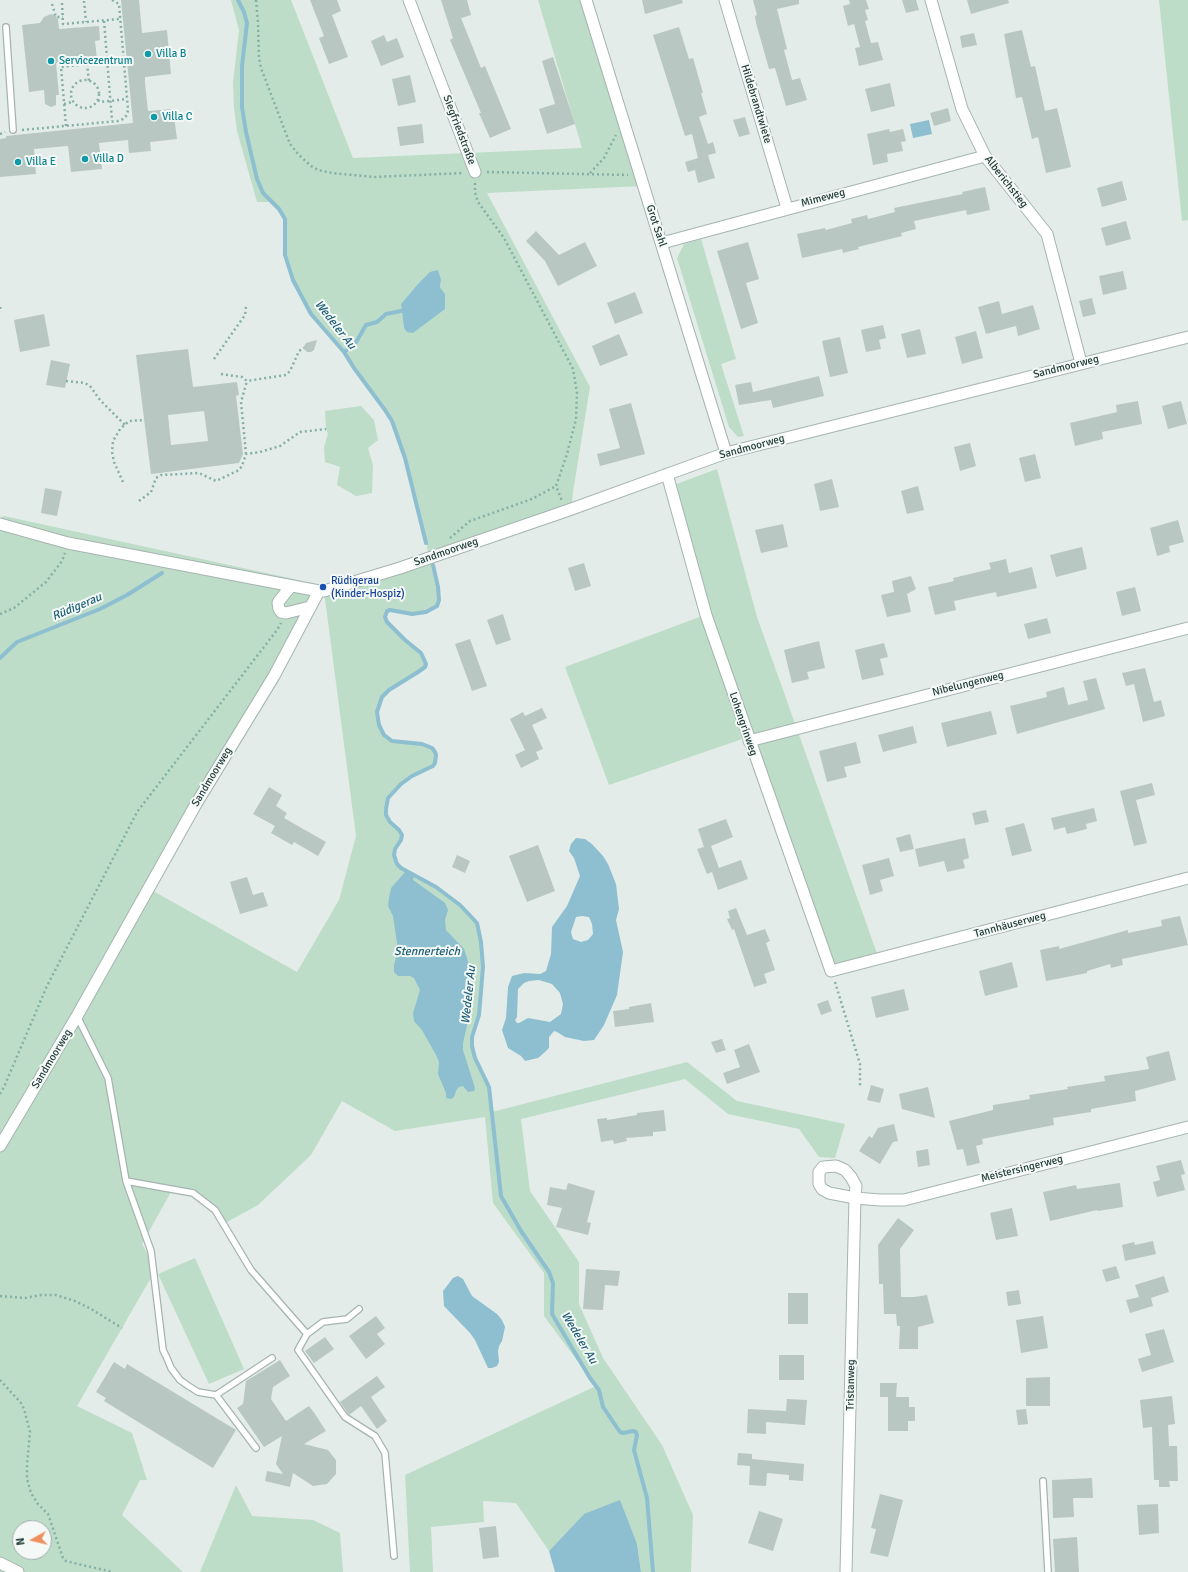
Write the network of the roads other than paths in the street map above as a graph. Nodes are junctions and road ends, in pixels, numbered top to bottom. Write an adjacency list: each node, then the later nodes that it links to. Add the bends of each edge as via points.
1 (409, 0): 8 (street, Siegfriedstraße)
2 (586, 0): 10 (street, Grot Sahl)
3 (725, 0): 9 (street, Hildebrandtwiete)
4 (931, 0): 7 (street, Alberichstieg, via 962,109)
5 (6, 27): 6 (lane)
6 (13, 130)
7 (985, 156): 9 (street, Mimeweg); 12 (street, Alberichstieg, via 1047,234)
8 (475, 172)
9 (787, 208): 10 (street, Mimeweg)
10 (662, 242): 13 (street, Grot Sahl)
11 (1188, 337): 12 (street, Sandmoorweg)
12 (1081, 363): 13 (street, Sandmoorweg)
13 (726, 453): 14 (street, Sandmoorweg)
14 (667, 474): 17 (street, Sandmoorweg, via 429,558); 20 (street, Lohengrinweg, via 706,614)
15 (0, 524): 16 (street, via 68,544)
16 (291, 586): 17 (street); 18 (street, via 278,604 281,612)
17 (318, 591): 18 (street, Sandmoorweg)
18 (310, 607): 23 (street, Sandmoorweg, via 274,676 196,804)
19 (1188, 628): 20 (street, Nibelungenweg)
20 (749, 740): 22 (street, Lohengrinweg)
21 (1188, 878): 22 (street, Tannhäuserweg)
22 (831, 971)
23 (77, 1016): 25 (street, Sandmoorweg); 26 (lane, via 108,1078)
24 (1188, 1127): 27 (street, Meistersingerweg, via 904,1200)
25 (0, 1146)
26 (126, 1181): 29 (lane, via 193,1193 215,1210 251,1270); 31 (lane, via 151,1251 163,1350 175,1374 187,1385 198,1392)
27 (855, 1198): 37 (street, Tristanweg)
28 (359, 1309): 29 (lane, via 347,1319 323,1322)
29 (306, 1334): 34 (lane, via 298,1350 345,1417 374,1436 385,1453)
30 (272, 1358): 31 (lane)
31 (216, 1395): 32 (lane)
32 (256, 1448)
33 (1043, 1481): 38 (lane)
34 (394, 1556)
35 (0, 1563): 36 (street)
36 (18, 1572)
37 (846, 1572)
38 (1048, 1572)

